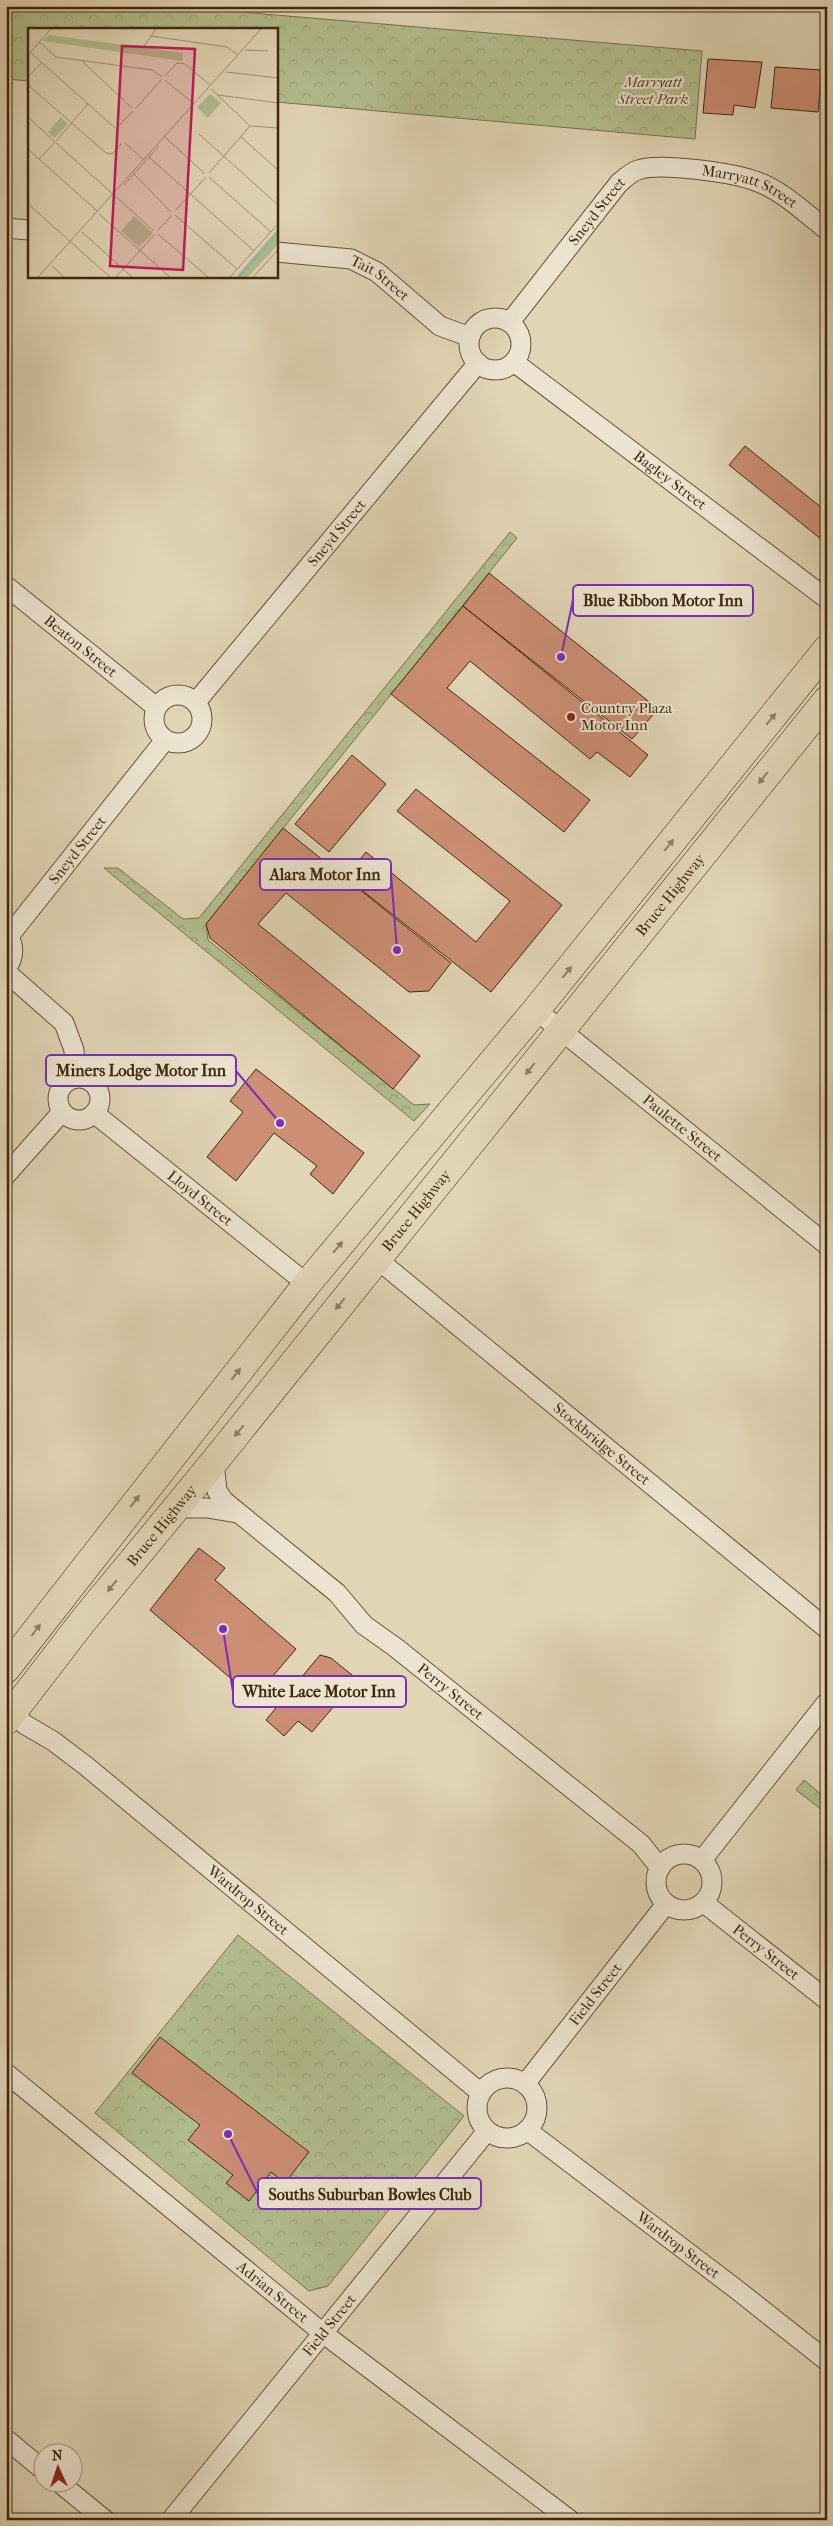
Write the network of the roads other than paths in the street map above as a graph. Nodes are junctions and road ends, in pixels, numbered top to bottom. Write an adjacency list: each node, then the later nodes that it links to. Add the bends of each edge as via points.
1 (662, 167): 4 (street, Marryatt Street, via 733,175 759,182 785,197); 6 (street, Sneyd Street, via 637,170 619,183)
2 (6, 228): 3 (street)
3 (28, 230)
4 (827, 230)
5 (278, 252): 7 (street, Tait Street, via 351,259 377,272 440,326)
6 (510, 322): 7 (street, via 502,318 483,320); 8 (street, via 521,342)
7 (470, 337): 9 (street, via 471,355)
8 (514, 362): 9 (street, via 496,370); 11 (street, Bagley Street)
9 (478, 363): 14 (street, Sneyd Street)
10 (6, 586): 15 (street, Beaton Street)
11 (827, 599)
12 (827, 649): 20 (highway, one-way to 12)
13 (827, 700): 21 (highway, Bruce Highway, one-way to 21)
14 (196, 702): 15 (street, via 189,697 172,695); 16 (street, via 202,719 197,734 180,743)
15 (156, 707): 16 (street, via 154,723)
16 (165, 740): 17 (street, Sneyd Street)
17 (8, 935): 18 (street, via 13,957)
18 (6, 968)
19 (6, 972): 22 (street, via 64,1022 74,1050)
20 (536, 1010): 21 (street, Paulette Street); 28 (highway, one-way to 20)
21 (561, 1031): 26 (street, Paulette Street); 27 (highway, Bruce Highway, one-way to 27)
22 (75, 1078): 23 (street, via 59,1092); 24 (street, via 89,1080 98,1092)
23 (62, 1112): 24 (street, via 74,1119); 25 (street)
24 (94, 1113): 28 (street, Lloyd Street)
25 (6, 1175)
26 (827, 1244)
27 (377, 1259): 29 (highway, Bruce Highway, one-way to 29); 32 (street, Stockbridge Street)
28 (307, 1284): 33 (highway, one-way to 28)
29 (214, 1462): 30 (highway, Bruce Highway); 31 (street, Perry Street, via 217,1491)
30 (176, 1508): 31 (street, Perry Street, via 207,1508); 35 (highway, Bruce Highway, one-way to 35)
31 (241, 1514): 37 (street, Perry Street, via 337,1593 364,1625 641,1844)
32 (827, 1629)
33 (6, 1669)
34 (827, 1702): 36 (street)
35 (9, 1713): 43 (street, Wardrop Street, via 86,1766)
36 (702, 1860): 37 (street, via 683,1854 672,1857); 38 (street, via 711,1872 713,1882 712,1891)
37 (660, 1868): 39 (street, via 656,1885 658,1895)
38 (704, 1903): 39 (street, via 685,1911 675,1910); 40 (street, Perry Street)
39 (666, 1904): 42 (street, Field Street)
40 (827, 2000)
41 (6, 2073): 46 (street, Adrian Street)
42 (525, 2084): 43 (street, via 505,2078 493,2081); 44 (street, via 535,2097 537,2107 535,2118)
43 (481, 2093): 45 (street, via 476,2111)
44 (527, 2130): 45 (street, via 508,2138 497,2137); 47 (street, Wardrop Street)
45 (487, 2131): 46 (street, Field Street)
46 (324, 2334): 52 (street, Field Street); 53 (street, Adrian Street)
47 (827, 2361)
48 (6, 2439): 49 (street)
49 (32, 2461)
50 (73, 2494): 51 (street)
51 (105, 2520)
52 (171, 2520)
53 (570, 2520)

